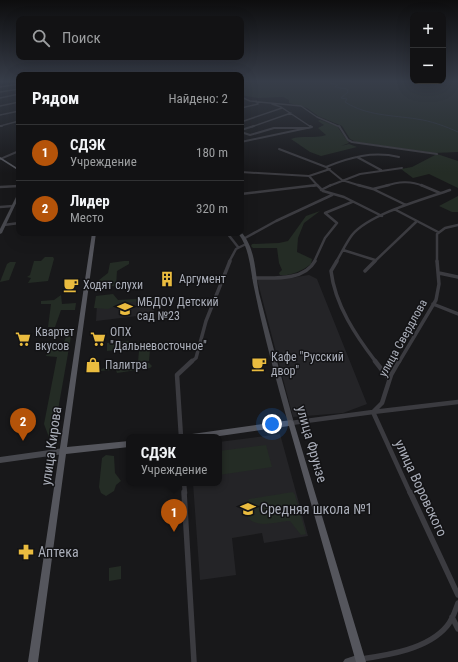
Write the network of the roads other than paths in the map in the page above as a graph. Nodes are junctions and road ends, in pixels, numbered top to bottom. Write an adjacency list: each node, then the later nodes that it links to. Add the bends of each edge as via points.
1 (12, 112): 5 (street)
2 (271, 112): 6 (street)
3 (310, 112): 15 (street, via 340,126 352,142)
4 (291, 113): 9 (street, via 312,127); 10 (street)
5 (0, 115)
6 (244, 121)
7 (16, 122): 8 (street)
8 (0, 126)
9 (308, 128): 11 (street, via 274,128 250,136); 12 (street)
10 (244, 130)
11 (244, 133)
12 (244, 141)
13 (280, 149): 19 (street)
14 (16, 152): 18 (street)
15 (437, 154)
16 (356, 157): 17 (street, via 377,153); 19 (street); 23 (street)
17 (399, 157)
18 (1, 160): 20 (main road)
19 (326, 167): 22 (street)
20 (16, 168)
21 (402, 168): 23 (street)
22 (330, 169): 25 (street); 26 (street)
23 (382, 170): 26 (street)
24 (244, 172): 25 (street)
25 (309, 176): 27 (street)
26 (342, 180): 30 (street); 31 (street)
27 (317, 185): 31 (street); 34 (street)
28 (16, 186): 29 (street)
29 (0, 187)
30 (373, 189): 33 (street, via 398,182 415,182); 38 (street)
31 (321, 190): 35 (street)
32 (450, 190): 33 (street)
33 (440, 193): 38 (street)
34 (244, 194)
35 (332, 195): 37 (street); 52 (street, via 276,221)
36 (16, 200): 39 (main road)
37 (352, 202): 42 (street); 59 (street, via 325,214 337,223 328,231 311,267 292,276)
38 (406, 205): 41 (street)
39 (13, 206): 40 (street); 45 (main road)
40 (0, 207)
41 (396, 210): 42 (street); 43 (street)
42 (382, 216): 54 (street, via 357,230)
43 (416, 222): 47 (street); 55 (street)
44 (16, 223): 45 (street)
45 (4, 225): 48 (main road)
46 (458, 225): 47 (street)
47 (438, 232): 57 (street, улица Свердлова, via 435,251)
48 (0, 233)
49 (94, 236): 69 (main road, улица Кирова)
50 (229, 236): 53 (street)
51 (242, 236): 52 (main road)
52 (246, 241): 53 (street); 59 (main road, улица Фрунзе)
53 (238, 247): 66 (street, via 208,315 196,358 177,375)
54 (343, 250): 55 (street); 62 (street, via 331,271 339,301 352,327)
55 (375, 260): 56 (street)
56 (365, 271)
57 (439, 273): 58 (street); 60 (street, улица Свердлова, via 439,291)
58 (458, 277)
59 (254, 278): 65 (main road, улица Фрунзе)
60 (433, 304): 61 (street); 62 (street, улица Свердлова)
61 (458, 314)
62 (389, 379): 64 (street, улица Свердлова, via 382,403)
63 (458, 402): 64 (street)
64 (373, 412): 65 (street); 72 (street, улица Воровского)
65 (291, 423): 67 (main road); 76 (main road, улица Фрунзе)
66 (181, 434)
67 (213, 434)
68 (126, 444): 69 (main road)
69 (64, 451): 70 (main road); 77 (main road, улица Кирова)
70 (0, 460)
71 (184, 486): 78 (street)
72 (458, 595)
73 (458, 604): 74 (street)
74 (452, 617): 75 (street); 76 (street, via 438,634 412,648)
75 (458, 628)
76 (361, 661): 79 (main road)
77 (33, 662)
78 (194, 662)
79 (348, 662)

